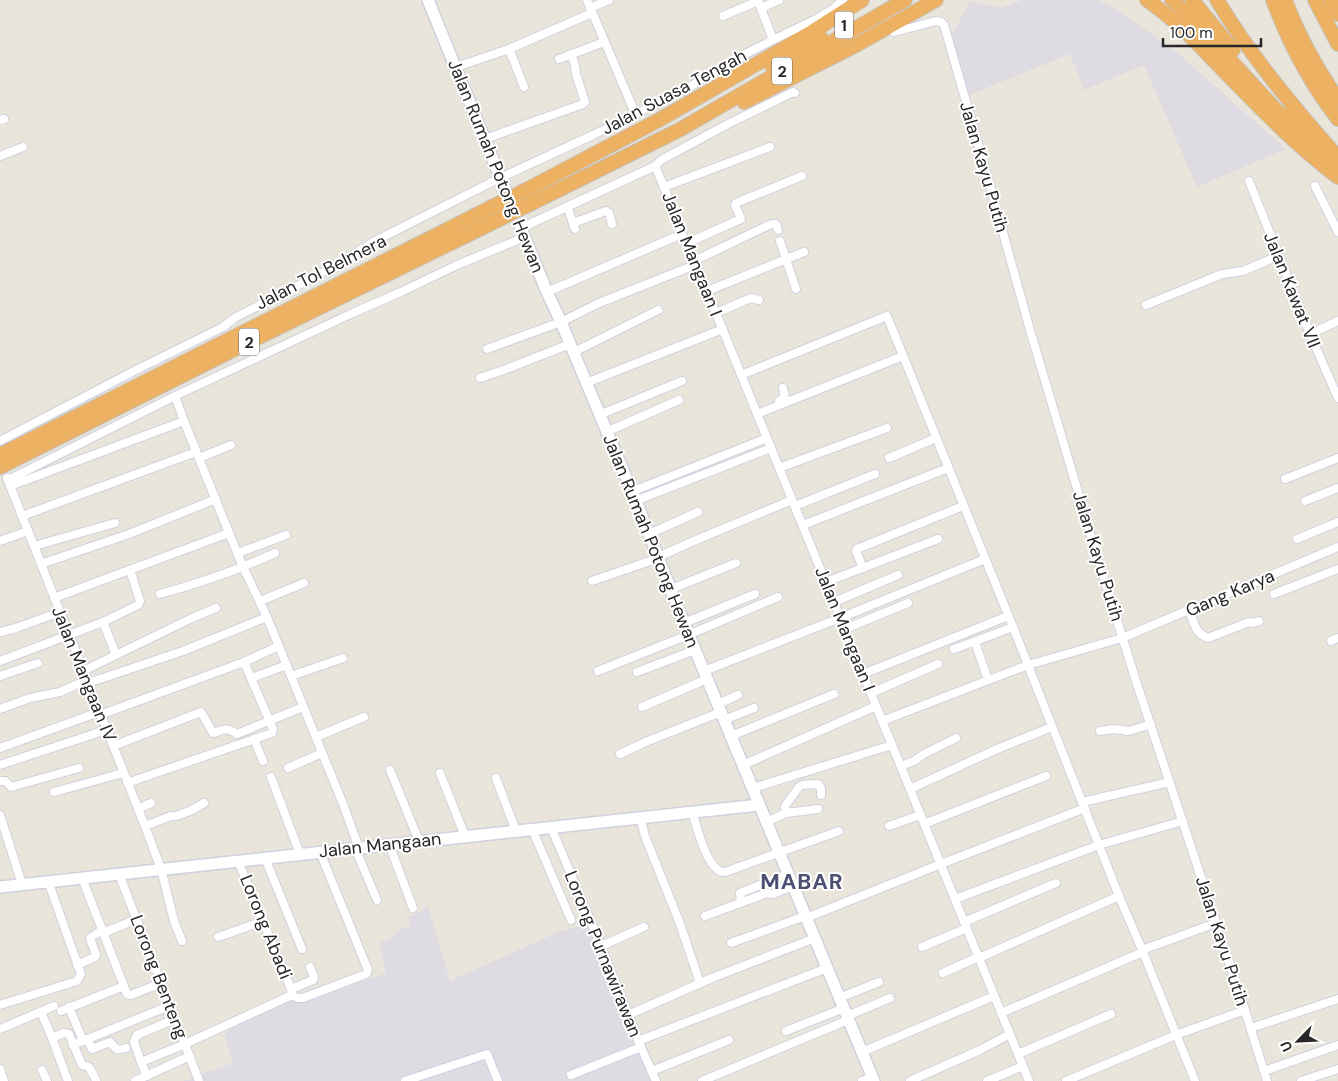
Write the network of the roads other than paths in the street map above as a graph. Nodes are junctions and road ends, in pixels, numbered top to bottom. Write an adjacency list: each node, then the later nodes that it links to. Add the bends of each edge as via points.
1 (428, 0): 32 (street, Jalan Rumah Potong Hewan)
2 (609, 0): 19 (street)
3 (779, 0): 18 (street)
4 (843, 0): 24 (street, Jalan Suasa Tengah, via 818,18)
5 (862, 0): 38 (highway)
6 (887, 0): 28 (highway, 1)
7 (905, 0): 40 (highway, 2)
8 (925, 0): 31 (highway)
9 (936, 0): 31 (highway)
10 (1147, 0): 47 (highway, via 1187,34 1302,148)
11 (1172, 0): 44 (highway, via 1291,126 1309,143)
12 (1192, 0): 44 (highway, via 1285,115 1308,139)
13 (1217, 0): 44 (highway, via 1234,28)
14 (1273, 0): 37 (highway, via 1301,62)
15 (1285, 0): 35 (highway, via 1309,52)
16 (1315, 0): 23 (highway); 26 (highway)
17 (1331, 0): 20 (highway)
18 (759, 3): 21 (street); 24 (street)
19 (590, 7): 25 (street); 27 (street)
20 (1338, 14)
21 (723, 16)
22 (894, 32): 165 (street, Jalan Kayu Putih, via 936,21 944,25)
23 (1338, 36)
24 (773, 40): 36 (street, Jalan Suasa Tengah)
25 (604, 42): 29 (street); 36 (street)
26 (1338, 44)
27 (509, 49): 32 (street); 33 (street)
28 (800, 50): 38 (highway, 2)
29 (572, 54): 30 (street); 39 (street, via 584,104)
30 (559, 59)
31 (818, 64): 40 (highway, via 766,92)
32 (456, 67): 39 (street, Jalan Rumah Potong Hewan)
33 (524, 86)
34 (795, 92): 45 (street, via 728,124)
35 (1338, 100)
36 (636, 114): 48 (street, Jalan Suasa Tengah)
37 (1338, 119)
38 (659, 120): 96 (highway, Jalan Tol Belmera / 2, bridge)
39 (485, 139): 48 (street, Jalan Rumah Potong Hewan)
40 (659, 141): 103 (highway, Jalan Tol Belmera / 2, bridge, via 253,340)
41 (770, 146): 51 (street)
42 (23, 147): 43 (street)
43 (0, 156)
44 (1333, 158)
45 (655, 166): 51 (street, Jalan Mangaan I); 52 (street)
46 (802, 176): 59 (street, via 736,203 741,219)
47 (1338, 177)
48 (500, 178): 55 (street, Jalan Rumah Potong Hewan); 93 (street, Jalan Suasa Tengah)
49 (1248, 182): 61 (street, Jalan Kawat VII)
50 (1315, 186): 56 (street)
51 (664, 187): 57 (street, Jalan Mangaan I)
52 (566, 206): 53 (street, via 574,226 606,211); 55 (street)
53 (612, 224)
54 (778, 230): 63 (street, via 776,224 771,224)
55 (523, 232): 66 (street, Jalan Rumah Potong Hewan); 83 (street)
56 (1338, 232)
57 (682, 234): 59 (street, Jalan Mangaan I); 66 (street)
58 (780, 241): 62 (street)
59 (687, 243): 63 (street, Jalan Mangaan I)
60 (804, 252): 62 (street)
61 (1278, 256): 68 (street, via 1243,271 1222,274); 74 (street, Jalan Kawat VII)
62 (786, 260): 64 (street); 65 (street)
63 (694, 263): 65 (street, Jalan Mangaan I); 72 (street)
64 (796, 289)
65 (707, 291): 70 (street, Jalan Mangaan I)
66 (547, 292): 72 (street, Jalan Rumah Potong Hewan)
67 (759, 300): 70 (street, via 750,298)
68 (1146, 305)
69 (658, 310): 75 (street)
70 (716, 313): 73 (street, Jalan Mangaan I)
71 (1338, 321): 74 (street)
72 (561, 322): 75 (street, Jalan Rumah Potong Hewan); 76 (street)
73 (723, 329): 78 (street, Jalan Mangaan I); 81 (street)
74 (1310, 334): 84 (street, Jalan Kawat VII)
75 (572, 348): 79 (street); 81 (street, Jalan Rumah Potong Hewan)
76 (487, 349)
77 (903, 356): 78 (street, via 886,316); 86 (street); 92 (street)
78 (741, 374): 86 (street, Jalan Mangaan I)
79 (480, 378)
80 (682, 382): 87 (street)
81 (586, 383): 87 (street, Jalan Rumah Potong Hewan)
82 (783, 388): 86 (street, via 784,399)
83 (176, 396): 88 (street); 103 (street)
84 (1338, 398)
85 (679, 400): 90 (street)
86 (757, 412): 91 (street, Jalan Mangaan I)
87 (599, 415): 90 (street, Jalan Rumah Potong Hewan)
88 (184, 421): 97 (street); 103 (street)
89 (886, 428): 100 (street)
90 (606, 432): 106 (street, Jalan Rumah Potong Hewan)
91 (767, 438): 95 (street, Jalan Mangaan I); 106 (street)
92 (936, 438): 98 (street); 101 (street)
93 (0, 441)
94 (231, 445): 97 (street)
95 (771, 448): 100 (street, Jalan Mangaan I); 106 (street)
96 (0, 455)
97 (198, 455): 107 (street); 112 (street)
98 (889, 458)
99 (1338, 458): 104 (street)
100 (780, 468): 109 (street, Jalan Mangaan I)
101 (948, 468): 110 (street); 115 (street)
102 (875, 474): 109 (street)
103 (6, 478): 112 (street, Jalan Mangaan IV)
104 (1285, 479)
105 (1338, 488): 108 (street)
106 (633, 497): 118 (street, Jalan Rumah Potong Hewan)
107 (216, 499): 117 (street); 130 (street, via 129,534)
108 (1305, 501)
109 (794, 503): 115 (street, Jalan Mangaan I); 127 (street)
110 (963, 506): 128 (street); 132 (street, via 857,549)
111 (698, 512): 118 (street)
112 (22, 516): 116 (street, Jalan Mangaan IV)
113 (1338, 522): 121 (street)
114 (115, 523): 123 (street)
115 (803, 525): 138 (street, Jalan Mangaan I)
116 (28, 532): 122 (street); 123 (street, Jalan Mangaan IV)
117 (229, 533): 125 (street); 134 (street)
118 (649, 534): 127 (street, Jalan Rumah Potong Hewan)
119 (286, 535): 125 (street)
120 (938, 539): 132 (street)
121 (1297, 539)
122 (0, 541)
123 (34, 546): 130 (street, Jalan Mangaan IV)
124 (1338, 548): 150 (street, Gang Karya)
125 (238, 553): 131 (street)
126 (275, 553): 131 (street)
127 (658, 557): 136 (street); 139 (street, Jalan Rumah Potong Hewan)
128 (985, 559): 152 (street); 155 (street)
129 (736, 562): 139 (street)
130 (41, 564): 144 (street, Jalan Mangaan IV)
131 (244, 567): 140 (street); 145 (street)
132 (863, 568): 138 (street)
133 (1338, 569): 142 (street)
134 (130, 570): 144 (street); 157 (street, via 140,603)
135 (898, 575): 146 (street)
136 (592, 581)
137 (304, 582): 145 (street)
138 (826, 582): 146 (street, Jalan Mangaan I)
139 (671, 589): 158 (street, Jalan Rumah Potong Hewan)
140 (160, 594)
141 (756, 594): 148 (street)
142 (1274, 594)
143 (778, 597): 154 (street)
144 (54, 598): 151 (street, Jalan Mangaan IV)
145 (260, 601): 153 (street)
146 (834, 602): 155 (street, Jalan Mangaan I)
147 (908, 603): 160 (street)
148 (723, 607): 154 (street); 158 (street)
149 (216, 608): 170 (street)
150 (1189, 610): 156 (street, via 1198,631 1208,638); 165 (street, Gang Karya)
151 (60, 612): 161 (street); 163 (street, Jalan Mangaan IV)
152 (1008, 616): 159 (street); 162 (street)
153 (267, 617): 167 (street); 187 (street, via 183,651)
154 (727, 618): 164 (street)
155 (840, 618): 160 (street, Jalan Mangaan I); 182 (street)
156 (1258, 621)
157 (103, 622): 163 (street); 170 (street)
158 (684, 623): 164 (street, Jalan Rumah Potong Hewan)
159 (1012, 627): 166 (street); 177 (street)
160 (845, 629): 181 (street, Jalan Mangaan I)
161 (0, 632)
162 (967, 633): 166 (street); 181 (street)
163 (69, 634): 172 (street); 178 (street, Jalan Mangaan IV)
164 (688, 635): 169 (street, Jalan Rumah Potong Hewan); 179 (street)
165 (1122, 638): 177 (street, Gang Karya); 201 (street, Jalan Kayu Putih)
166 (973, 642): 168 (street); 186 (street)
167 (279, 646): 173 (street); 176 (street)
168 (954, 649)
169 (695, 650): 180 (street); 182 (street, Jalan Rumah Potong Hewan)
170 (116, 655): 178 (street)
171 (344, 658): 184 (street)
172 (0, 661)
173 (244, 662): 185 (street); 197 (street)
174 (38, 663): 183 (street)
175 (938, 664): 188 (street)
176 (287, 665): 184 (street); 185 (street)
177 (1028, 665): 186 (street, Gang Karya); 202 (street)
178 (83, 671): 187 (street, Jalan Mangaan IV)
179 (598, 671)
180 (637, 672)
181 (863, 674): 188 (street, Jalan Mangaan I)
182 (705, 675): 193 (street); 196 (street, Jalan Rumah Potong Hewan)
183 (0, 676)
184 (291, 676): 192 (street)
185 (251, 678): 199 (street)
186 (988, 680): 200 (street, Gang Karya)
187 (87, 682): 195 (street); 197 (street, Jalan Mangaan IV)
188 (871, 693): 191 (street, Jalan Mangaan I)
189 (834, 694): 206 (street)
190 (738, 696): 196 (street)
191 (876, 706): 200 (street, Jalan Mangaan I); 217 (street)
192 (303, 707): 199 (street); 207 (street)
193 (642, 707)
194 (754, 708): 196 (street)
195 (0, 709)
196 (721, 712): 206 (street, Jalan Rumah Potong Hewan); 214 (street)
197 (100, 713): 203 (street, Jalan Mangaan IV); 212 (street)
198 (364, 717): 207 (street)
199 (270, 720): 205 (street); 209 (street, via 272,733)
200 (882, 721): 211 (street, Jalan Mangaan I)
201 (1150, 724): 204 (street, via 1129,731); 228 (street, Jalan Kayu Putih)
202 (1052, 727): 231 (street); 237 (street)
203 (106, 729): 210 (street, Jalan Mangaan IV); 216 (street)
204 (1100, 731)
205 (237, 734): 209 (street); 210 (street, via 228,729 213,733 201,712)
206 (731, 736): 217 (street, Jalan Rumah Potong Hewan)
207 (316, 737): 213 (street)
208 (956, 738): 218 (street)
209 (252, 739): 215 (street); 229 (street)
210 (113, 746): 222 (street, Jalan Mangaan IV)
211 (892, 746): 218 (street, Jalan Mangaan I); 230 (street)
212 (0, 748)
213 (322, 753): 220 (street); 258 (street)
214 (620, 754)
215 (264, 760)
216 (0, 765)
217 (743, 765): 230 (street, Jalan Rumah Potong Hewan)
218 (901, 766): 231 (street, Jalan Mangaan I)
219 (79, 768): 227 (street, via 11,787)
220 (288, 768)
221 (390, 770): 255 (street)
222 (123, 773): 229 (street, Jalan Mangaan IV); 232 (street)
223 (440, 773): 254 (street)
224 (1046, 776): 247 (street)
225 (271, 777): 261 (street)
226 (496, 778): 252 (street)
227 (0, 781)
228 (1170, 782): 237 (street); 245 (street, Jalan Kayu Putih)
229 (127, 783): 238 (street, Jalan Mangaan IV)
230 (753, 788): 236 (street, Jalan Rumah Potong Hewan)
231 (910, 789): 243 (street, Jalan Mangaan I)
232 (54, 792)
233 (821, 795): 241 (street, via 818,784 802,785 785,806)
234 (151, 803): 238 (street)
235 (204, 803): 248 (street, via 183,814)
236 (760, 805): 240 (street, Jalan Mangaan); 246 (street, Jalan Rumah Potong Hewan)
237 (1084, 805): 257 (street); 264 (street)
238 (138, 809): 248 (street, Jalan Mangaan IV)
239 (818, 809): 241 (street)
240 (692, 812): 244 (street, Jalan Mangaan); 260 (street, via 707,855 719,871 725,872)
241 (786, 813): 246 (street)
242 (0, 815): 271 (street)
243 (920, 815): 247 (street, Jalan Mangaan I); 249 (street)
244 (640, 817): 250 (street, Jalan Mangaan); 302 (street)
245 (1182, 821): 257 (street); 284 (street, Jalan Kayu Putih)
246 (766, 822): 260 (street, Jalan Rumah Potong Hewan)
247 (924, 824): 264 (street, Jalan Mangaan I)
248 (145, 826): 265 (street, Jalan Mangaan IV)
249 (889, 826)
250 (551, 827): 251 (street, Jalan Mangaan); 292 (street, Lorong Purnawirawan)
251 (532, 829): 252 (street, Jalan Mangaan); 282 (street)
252 (516, 830): 254 (street, Jalan Mangaan)
253 (840, 832): 260 (street)
254 (464, 836): 255 (street, Jalan Mangaan)
255 (419, 841): 256 (street, Jalan Mangaan)
256 (389, 844): 258 (street, Jalan Mangaan); 278 (street)
257 (1099, 845): 274 (street); 275 (street)
258 (357, 848): 259 (street, Jalan Mangaan); 276 (street)
259 (320, 852): 261 (street, Jalan Mangaan); 305 (street, via 368,969 366,974 304,998 298,998)
260 (779, 852): 267 (street, Jalan Rumah Potong Hewan)
261 (300, 854): 262 (street, Jalan Mangaan)
262 (265, 858): 263 (street, Jalan Mangaan); 294 (street)
263 (238, 861): 265 (street, Jalan Mangaan); 283 (street, Lorong Abadi)
264 (941, 864): 275 (street, Jalan Mangaan I); 280 (street)
265 (161, 869): 266 (street, Jalan Mangaan); 290 (street, Jalan Mangaan IV)
266 (119, 874): 268 (street, Jalan Mangaan); 281 (street, Lorong Benteng)
267 (788, 874): 273 (street, Jalan Rumah Potong Hewan); 277 (street, via 740,893)
268 (82, 878): 269 (street, Jalan Mangaan); 287 (street)
269 (48, 881): 271 (street, Jalan Mangaan); 297 (street)
270 (1056, 883): 285 (street)
271 (22, 884): 272 (street, Jalan Mangaan)
272 (0, 886)
273 (793, 886): 277 (street); 280 (street, Jalan Rumah Potong Hewan)
274 (1119, 896): 295 (street); 296 (street)
275 (955, 899): 285 (street, Jalan Mangaan I)
276 (377, 900)
277 (741, 902): 279 (street)
278 (413, 908)
279 (705, 916)
280 (806, 917): 289 (street, Jalan Rumah Potong Hewan); 291 (street)
281 (137, 919): 287 (street); 303 (street, Lorong Benteng)
282 (572, 920)
283 (264, 921): 288 (street); 305 (street, Lorong Abadi)
284 (1216, 923): 295 (street); 312 (street, Jalan Kayu Putih)
285 (965, 925): 293 (street); 296 (street, Jalan Mangaan I)
286 (644, 927): 292 (street)
287 (103, 931): 297 (street, via 90,938 95,957); 304 (street)
288 (218, 937)
289 (815, 938): 299 (street, Jalan Rumah Potong Hewan); 302 (street)
290 (182, 942)
291 (731, 943)
292 (601, 946): 317 (street, Lorong Purnawirawan)
293 (922, 947)
294 (302, 949)
295 (1143, 951): 315 (street); 324 (street)
296 (979, 958): 300 (street); 306 (street, Jalan Mangaan I)
297 (77, 965): 309 (street, via 81,974 77,981)
298 (310, 967): 305 (street, via 313,980)
299 (827, 968): 313 (street, Jalan Rumah Potong Hewan); 330 (street)
300 (943, 973)
301 (879, 982): 313 (street)
302 (700, 983): 317 (street)
303 (161, 984): 304 (street, via 131,995 127,994); 310 (street, Lorong Benteng)
304 (124, 986): 311 (street)
305 (292, 992): 329 (street)
306 (994, 996): 315 (street, Jalan Mangaan I); 334 (street)
307 (890, 998): 313 (street)
308 (1338, 999): 320 (street)
309 (0, 1006)
310 (169, 1006): 318 (street, Lorong Benteng); 322 (street)
311 (69, 1007): 314 (street); 326 (street)
312 (1245, 1010): 320 (street, Jalan Kayu Putih); 324 (street)
313 (845, 1011): 321 (street); 334 (street, Jalan Rumah Potong Hewan); 356 (street)
314 (40, 1012): 319 (street); 325 (street)
315 (1001, 1012): 323 (street, Jalan Mangaan I)
316 (1111, 1014): 335 (street)
317 (628, 1015): 330 (street, Lorong Purnawirawan)
318 (175, 1019): 329 (street, Lorong Benteng); 337 (street, via 137,1035 134,1042)
319 (0, 1028)
320 (1251, 1028): 343 (street, Jalan Kayu Putih)
321 (786, 1031)
322 (106, 1032): 326 (street); 328 (street)
323 (1010, 1034): 335 (street, Jalan Mangaan I); 357 (street)
324 (1176, 1035): 360 (street); 361 (street)
325 (52, 1038): 331 (street, via 67,1033); 350 (street)
326 (85, 1040): 328 (street, via 92,1048); 331 (street)
327 (729, 1040): 342 (street)
328 (110, 1042): 333 (street, via 117,1050)
329 (185, 1044): 336 (street, Lorong Benteng); 337 (street)
330 (639, 1044): 342 (street, Lorong Purnawirawan); 344 (street)
331 (74, 1045): 346 (street, via 82,1065 89,1067)
332 (1338, 1045): 343 (street)
333 (126, 1048)
334 (862, 1052): 347 (street, Jalan Rumah Potong Hewan)
335 (1018, 1054): 338 (street, Jalan Mangaan I)
336 (190, 1056): 345 (street); 352 (street, Lorong Benteng)
337 (141, 1062): 345 (street)
338 (1023, 1066): 358 (street); 359 (street, Jalan Mangaan I)
339 (0, 1069): 348 (street)
340 (1338, 1069): 363 (street)
341 (42, 1070): 349 (street)
342 (652, 1071): 355 (street, Lorong Purnawirawan)
343 (1264, 1071): 362 (street, Jalan Kayu Putih)
344 (571, 1075)
345 (147, 1076): 351 (street)
346 (96, 1080)
347 (869, 1080)
348 (4, 1081)
349 (47, 1081)
350 (68, 1081)
351 (135, 1081)
352 (199, 1081)
353 (404, 1081): 354 (street, via 487,1054)
354 (498, 1081)
355 (656, 1081)
356 (702, 1081)
357 (910, 1081)
358 (987, 1081)
359 (1029, 1081)
360 (1066, 1081)
361 (1195, 1081)
362 (1267, 1081)
363 (1301, 1081)

